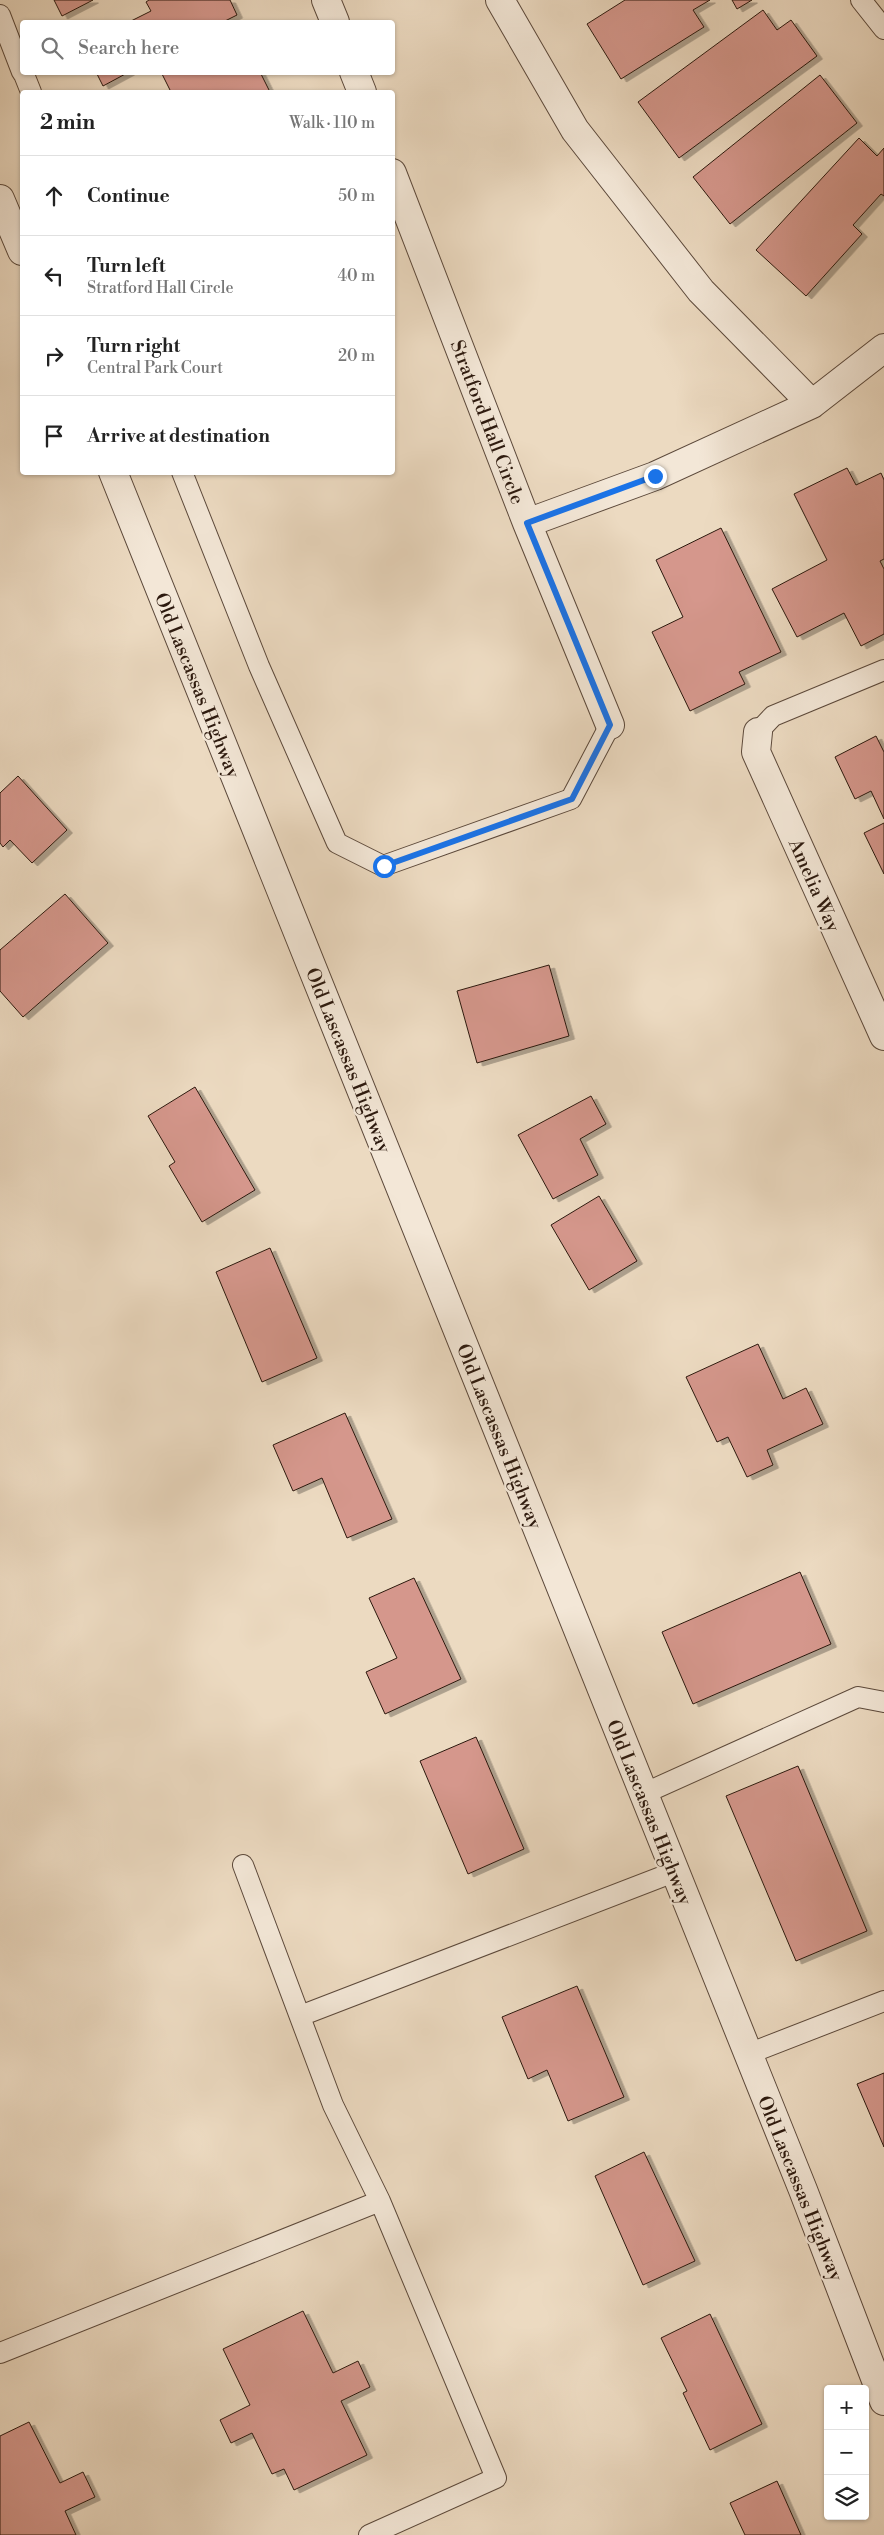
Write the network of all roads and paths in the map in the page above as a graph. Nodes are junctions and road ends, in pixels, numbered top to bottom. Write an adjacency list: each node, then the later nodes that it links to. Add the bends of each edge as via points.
1 (326, 0): 5 (street)
2 (500, 0): 16 (street, via 575,130 701,292)
3 (861, 0): 6 (lane)
4 (0, 15): 7 (lane)
5 (334, 20)
6 (884, 29)
7 (20, 65)
8 (24, 75): 10 (lane)
9 (355, 75): 11 (street)
10 (30, 90)
11 (361, 90)
12 (395, 181): 19 (street, Stratford Hall Circle)
13 (0, 199): 14 (street)
14 (20, 246)
15 (884, 348): 16 (street)
16 (812, 404): 19 (street, via 655,476)
17 (114, 475): 25 (street, Old Lascassas Highway)
18 (183, 475): 21 (lane, via 259,666 337,843 384,866 572,799)
19 (527, 523): 21 (street, Stratford Hall Circle)
20 (884, 670): 22 (lane, via 774,716)
21 (610, 725)
22 (758, 732): 23 (street, Amelia Way, via 756,752)
23 (880, 1019)
24 (884, 1702): 25 (lane, via 858,1697)
25 (643, 1794): 27 (street, Old Lascassas Highway)
26 (243, 1864): 29 (lane)
27 (674, 1872): 29 (lane); 30 (street, Old Lascassas Highway)
28 (884, 2001): 30 (lane)
29 (300, 2016): 31 (lane, via 333,2105)
30 (748, 2054): 33 (street, Old Lascassas Highway)
31 (380, 2201): 32 (lane); 34 (lane, via 496,2478)
32 (0, 2353)
33 (884, 2401)
34 (369, 2535)

